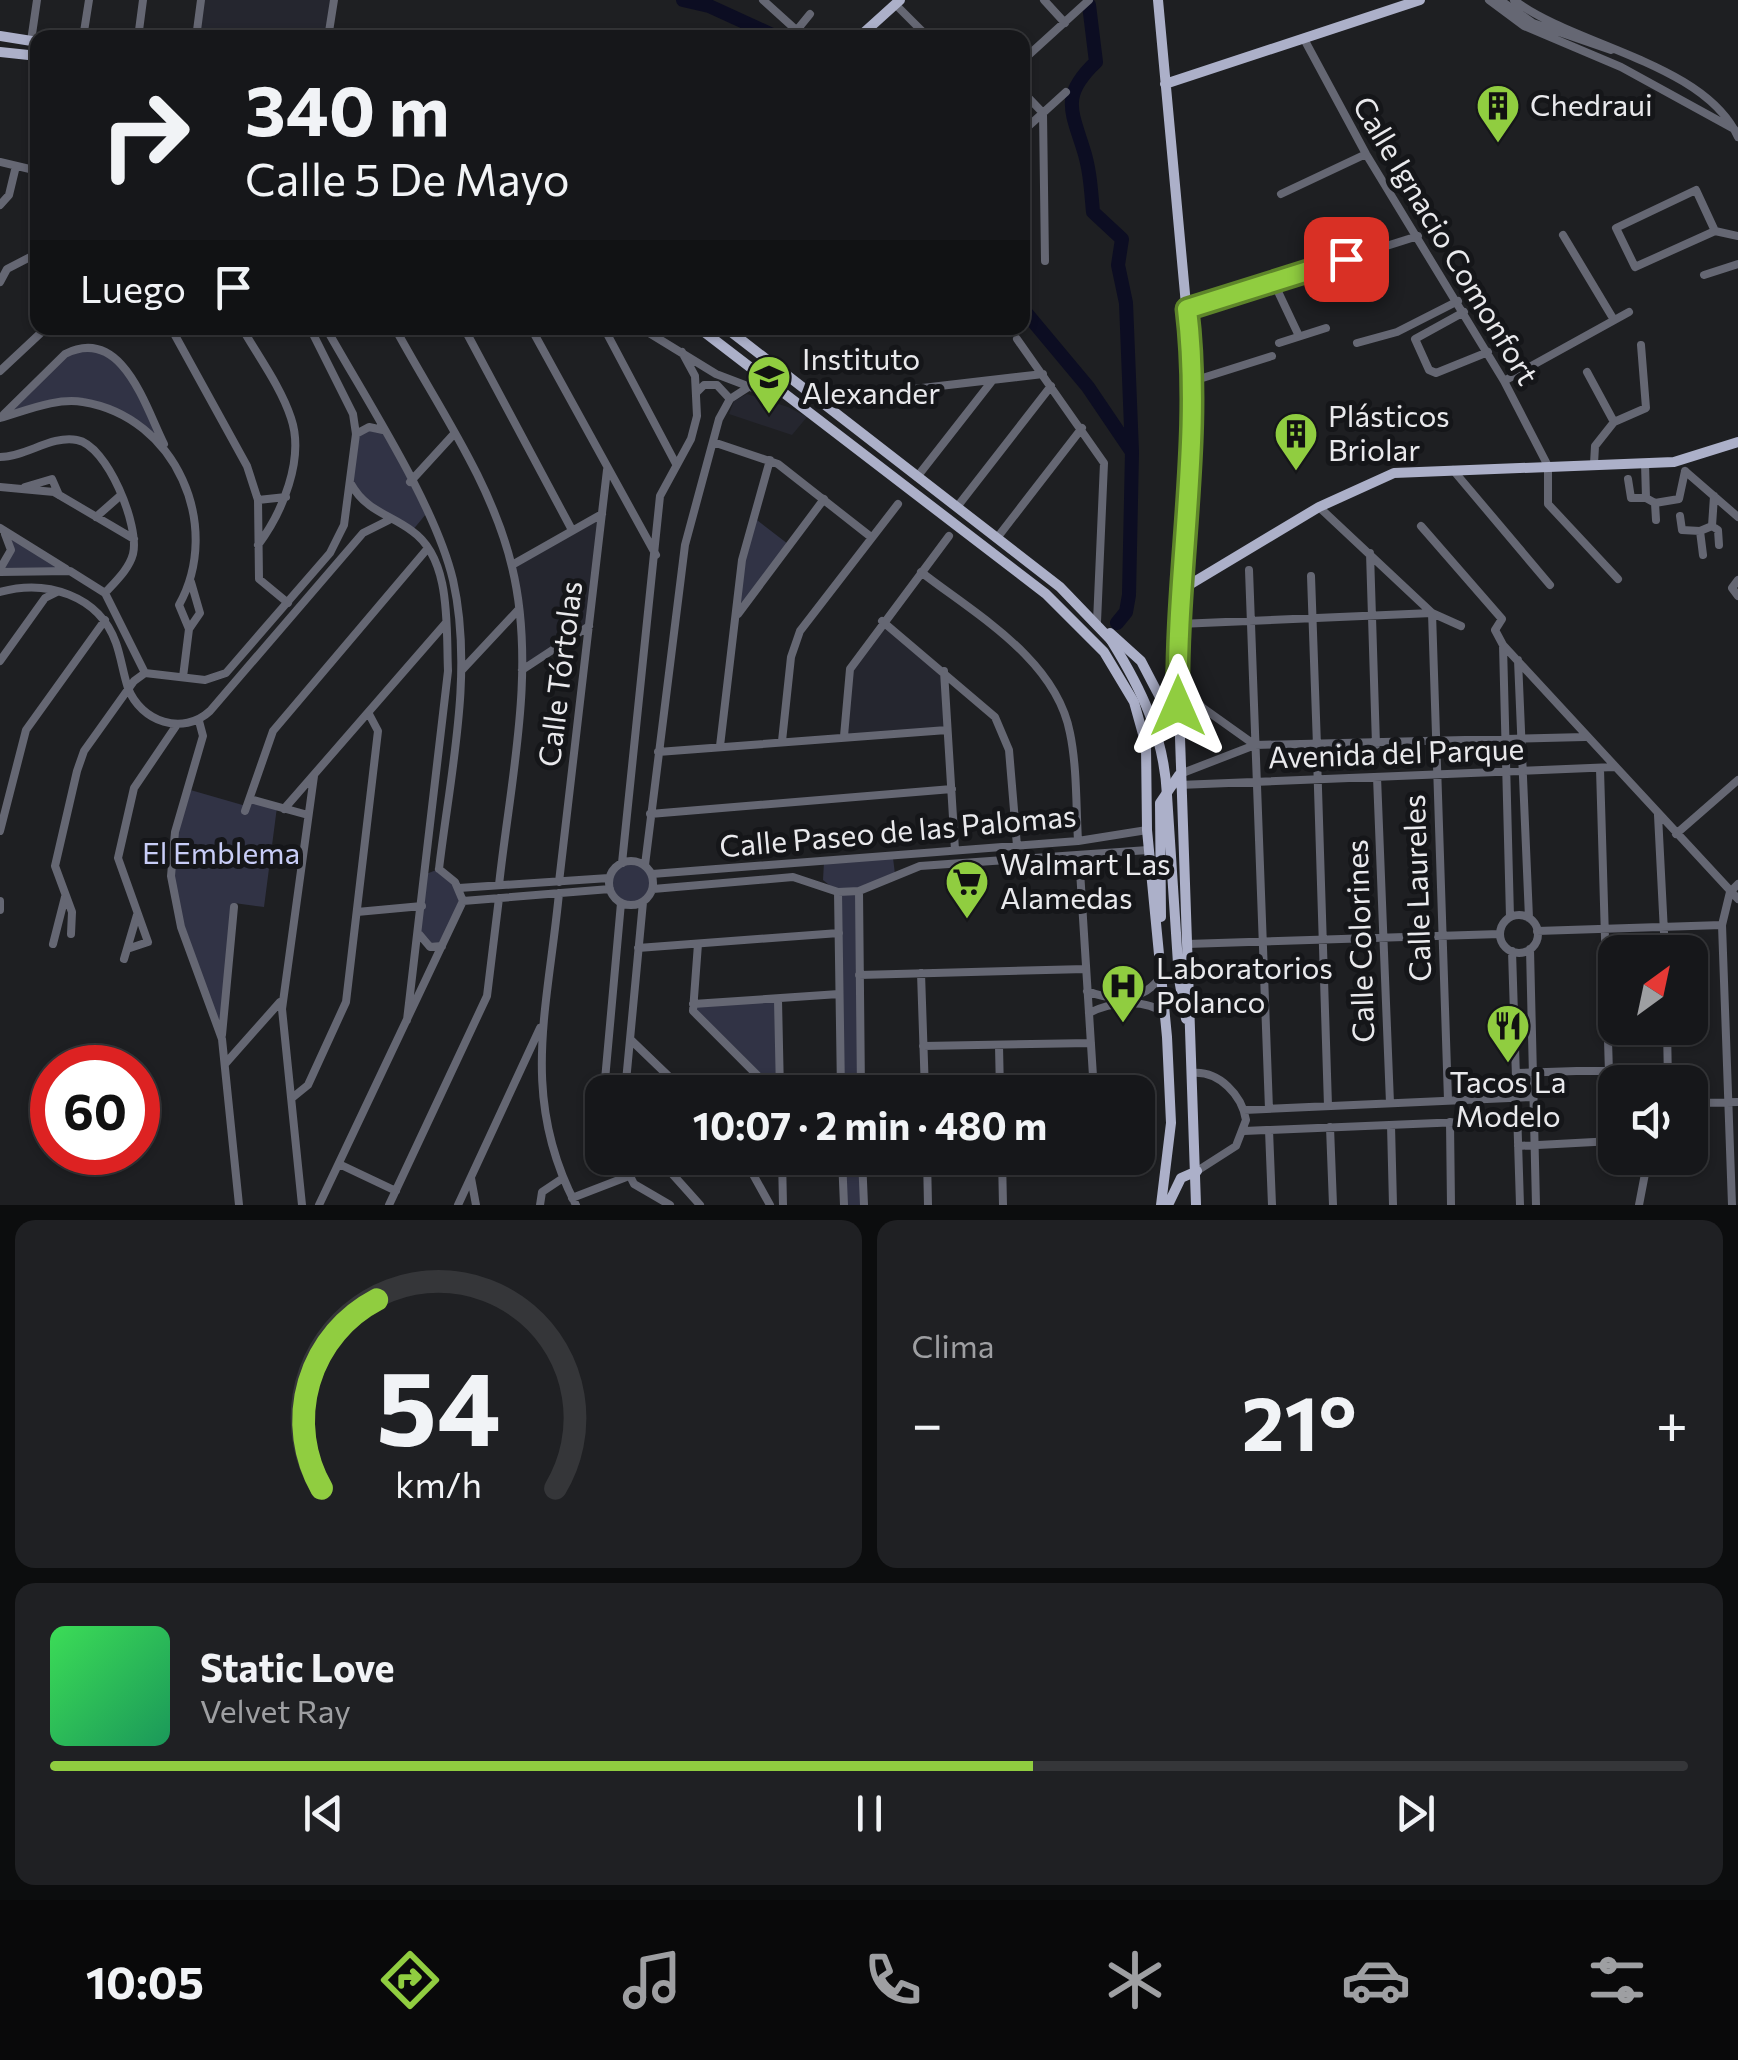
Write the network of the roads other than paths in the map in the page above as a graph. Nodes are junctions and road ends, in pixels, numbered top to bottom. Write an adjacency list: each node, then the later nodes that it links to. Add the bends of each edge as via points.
1 (37, 0): 17 (street)
2 (89, 0): 18 (street)
3 (143, 0): 19 (street)
4 (200, 0): 20 (street)
5 (334, 0): 21 (street)
6 (763, 0): 22 (street)
7 (1044, 0): 16 (street)
8 (1089, 0): 16 (street)
9 (1158, 0): 34 (main road)
10 (1420, 0): 26 (main road)
11 (1489, 0): 33 (street, via 1524,26)
12 (1500, 0): 31 (street, via 1533,22)
13 (1514, 0): 29 (street)
14 (897, 2): 23 (main road); 24 (street)
15 (810, 14): 22 (street)
16 (1065, 23): 30 (street)
17 (35, 30)
18 (85, 30)
19 (139, 30)
20 (197, 30)
21 (329, 30)
22 (797, 30)
23 (867, 30)
24 (922, 30)
25 (0, 36): 27 (main road)
26 (1304, 39): 35 (main road); 44 (street, Calle Ignacio Comonfort)
27 (30, 40)
28 (0, 52): 32 (main road)
29 (1625, 53): 31 (street); 37 (street)
30 (1030, 54)
31 (1610, 54): 33 (street)
32 (30, 55)
33 (1621, 67): 40 (street)
34 (1164, 70): 35 (main road); 36 (main road)
35 (1178, 79): 36 (main road)
36 (1165, 84): 61 (main road)
37 (1694, 91): 40 (street, via 1694,100); 43 (street)
38 (1066, 92): 41 (street)
39 (1030, 99): 41 (street)
40 (1685, 104): 43 (street)
41 (1044, 113): 42 (street); 55 (street)
42 (1030, 125)
43 (1736, 133)
44 (1366, 154): 48 (street); 52 (street, Calle Ignacio Comonfort)
45 (0, 162): 46 (street)
46 (16, 166): 47 (street); 49 (street)
47 (30, 170)
48 (1281, 194)
49 (0, 205)
50 (1716, 231): 50 (street, via 1696,190 1616,228 1635,266); 53 (street)
51 (1564, 235): 64 (street)
52 (1418, 236): 58 (street); 60 (street, Calle Ignacio Comonfort)
53 (1738, 236)
54 (30, 258): 59 (street, via 8,269)
55 (1044, 261)
56 (1738, 264): 57 (street)
57 (1704, 276)
58 (1273, 281): 61 (street); 78 (street)
59 (0, 282)
60 (1458, 301): 62 (street, Calle Ignacio Comonfort); 81 (street, via 1396,332)
61 (1187, 309): 90 (main road)
62 (1464, 312): 84 (street, Calle Ignacio Comonfort); 84 (street, via 1415,339 1430,370 1436,374)
63 (1629, 312): 64 (street)
64 (1614, 320): 91 (street)
65 (1326, 328): 78 (street)
66 (38, 335): 86 (street)
67 (174, 335): 126 (street, via 247,466)
68 (246, 335): 124 (street, via 293,423)
69 (314, 335): 102 (street, via 350,404)
70 (330, 335): 101 (street)
71 (400, 335): 103 (street)
72 (468, 335): 141 (street)
73 (536, 335): 114 (street)
74 (608, 335): 111 (street)
75 (653, 335): 83 (street)
76 (711, 335): 201 (main road, via 1067,612 1104,652)
77 (740, 335): 97 (main road)
78 (1298, 336): 80 (street)
79 (1018, 339): 88 (street)
80 (1278, 343)
81 (1356, 343)
82 (1641, 346): 99 (street, via 1646,408)
83 (682, 352): 93 (street); 94 (street)
84 (1488, 352): 91 (street, Calle Ignacio Comonfort)
85 (1272, 356): 90 (street)
86 (0, 370)
87 (1587, 372): 99 (street)
88 (1042, 374): 89 (street); 92 (street)
89 (992, 381): 97 (street); 117 (street)
90 (1192, 381): 169 (main road)
91 (1504, 381): 113 (street, Calle Ignacio Comonfort)
92 (1052, 386): 100 (street); 129 (street)
93 (747, 388): 95 (street); 96 (street)
94 (697, 392): 96 (street, via 717,385); 111 (street, via 694,428)
95 (774, 396)
96 (730, 399): 104 (street)
97 (819, 400): 117 (main road)
98 (0, 418): 106 (street, via 86,402 140,428); 106 (street, via 65,354 101,348 122,364)
99 (1614, 422): 112 (street, via 1595,446)
100 (1082, 428): 146 (street); 187 (street, via 1105,472)
101 (383, 430): 102 (street, via 369,427); 119 (street)
102 (356, 434): 120 (street)
103 (454, 435): 119 (street); 154 (street, via 492,507)
104 (713, 442): 108 (street); 217 (street, via 679,578)
105 (1738, 442): 109 (main road)
106 (169, 453): 163 (street, via 194,513)
107 (0, 457): 122 (street, via 75,439 98,452)
108 (770, 460): 125 (street); 178 (street, via 742,560)
109 (1674, 462): 110 (main road); 116 (street)
110 (1646, 463): 112 (main road); 127 (street)
111 (676, 464): 153 (street, via 660,496)
112 (1594, 464): 113 (main road)
113 (1548, 466): 115 (main road); 161 (street, Calle Ignacio Comonfort, via 1552,510)
114 (607, 470): 133 (street, Calle Tórtolas); 153 (street)
115 (1452, 470): 130 (main road, via 1394,473); 164 (street)
116 (1685, 471): 123 (street); 127 (street, via 1680,499)
117 (917, 477): 129 (main road)
118 (1628, 479): 127 (street, via 1630,498)
119 (410, 482): 132 (street)
120 (351, 484): 136 (street); 172 (street, via 338,540)
121 (0, 487): 135 (street, via 52,479 59,495)
122 (121, 495): 135 (street); 147 (street)
123 (1714, 496): 131 (street); 139 (street)
124 (286, 497): 126 (street); 148 (street)
125 (824, 499): 145 (street); 178 (street)
126 (258, 500): 148 (street)
127 (1650, 500): 137 (street)
128 (898, 504): 145 (street)
129 (957, 507): 146 (main road)
130 (1319, 507): 151 (street); 169 (main road)
131 (1736, 513)
132 (426, 514): 142 (street); 193 (street, via 452,579)
133 (602, 514): 141 (street); 186 (street, Calle Tórtolas)
134 (1680, 516): 143 (street, via 1682,530)
135 (96, 517): 147 (street)
136 (389, 520): 142 (street); 203 (street, via 363,533)
137 (1656, 520)
138 (1421, 526): 190 (street, via 1502,619 1495,630)
139 (1712, 526): 143 (street); 149 (street)
140 (2, 529): 155 (street, via 11,550); 157 (street)
141 (572, 530): 154 (street)
142 (412, 531): 150 (street)
143 (1700, 531): 152 (street)
144 (948, 536): 158 (street)
145 (871, 537): 211 (street, via 800,632)
146 (996, 538): 187 (main road)
147 (134, 539): 168 (street, via 128,565)
148 (258, 545): 172 (street, via 259,579)
149 (1719, 546)
150 (428, 548): 184 (street); 231 (street, via 272,731)
151 (1370, 552): 175 (street); 177 (street)
152 (1703, 554)
153 (656, 555): 249 (street)
154 (512, 565): 173 (street)
155 (0, 570): 157 (street)
156 (1250, 570): 182 (street)
157 (70, 571): 160 (street)
158 (921, 572): 183 (street); 241 (street, via 1009,640 1049,684 1070,732)
159 (1311, 576): 179 (street)
160 (82, 578): 168 (street); 170 (street)
161 (1618, 579)
162 (1738, 580): 171 (street, via 1732,588)
163 (192, 582): 176 (street); 189 (street, via 178,605)
164 (1550, 585)
165 (26, 588): 166 (street); 167 (street); 174 (street, via 34,595)
166 (0, 592)
167 (61, 592): 170 (street); 174 (street, via 48,594)
168 (106, 592): 196 (street)
169 (1180, 592): 185 (main road)
170 (77, 596): 180 (street)
171 (1738, 596)
172 (288, 603): 197 (street, via 226,674)
173 (519, 609): 193 (street); 194 (street)
174 (34, 611): 192 (street)
175 (1432, 613): 177 (street); 188 (street); 212 (street, Calle Laureles)
176 (198, 616): 181 (street); 189 (street)
177 (1372, 616): 179 (street); 214 (street)
178 (736, 618): 215 (street)
179 (1312, 618): 182 (street); 216 (street)
180 (104, 620): 199 (street); 238 (street, via 26,730)
181 (210, 621)
182 (1251, 621): 185 (street); 213 (street)
183 (882, 622): 195 (street); 207 (street, via 850,669)
184 (446, 623): 202 (street); 252 (street, via 448,671)
185 (1179, 624): 198 (main road)
186 (590, 625): 194 (street); 256 (street, Calle Tórtolas)
187 (1100, 626): 200 (main road, via 1129,646); 323 (main road, bridge, via 1135,678 1159,736 1178,980)
188 (1462, 626)
189 (188, 629): 197 (street)
190 (1503, 645): 191 (street); 210 (street)
191 (1518, 660): 208 (street); 209 (street)
192 (0, 661)
193 (462, 670): 251 (street)
194 (522, 670): 258 (street)
195 (944, 671): 205 (street); 242 (street, via 985,704 1005,735)
196 (145, 673): 197 (street); 199 (street)
197 (183, 678)
198 (1178, 678): 206 (main road); 213 (street, via 1203,708)
199 (129, 690): 204 (street, via 148,711); 266 (street, via 80,761 55,866)
200 (1163, 701): 201 (main road, via 1151,714); 206 (main road)
201 (1138, 710): 237 (main road, via 1146,745)
202 (369, 714): 224 (street); 276 (street, via 378,731)
203 (199, 721): 204 (street); 318 (street, via 203,736 174,832 170,876 181,928)
204 (176, 726): 277 (street, via 134,788 118,858)
205 (947, 730): 207 (street); 230 (street)
206 (1179, 733): 227 (main road)
207 (844, 736): 211 (street)
208 (1585, 737): 209 (street); 219 (street)
209 (1522, 739): 210 (street); 222 (street)
210 (1506, 740): 212 (street); 221 (street)
211 (782, 741): 215 (street)
212 (1435, 744): 214 (street); 223 (street, Calle Laureles)
213 (1255, 745): 216 (street); 227 (street); 229 (street)
214 (1376, 745): 216 (street)
215 (720, 746): 217 (street)
216 (1317, 746)
217 (658, 752): 234 (street)
218 (1318, 757): 226 (street)
219 (1614, 768): 220 (street, Avenida del Parque); 236 (street)
220 (1600, 769): 222 (street, Avenida del Parque); 283 (street)
221 (1508, 772): 222 (street, Avenida del Parque); 223 (street, Avenida del Parque); 278 (street)
222 (1524, 772): 279 (street)
223 (1436, 774): 225 (street, Avenida del Parque); 290 (street, Calle Laureles)
224 (314, 776): 232 (street); 235 (street)
225 (1377, 776): 226 (street, Avenida del Parque); 292 (street, Calle Colorines)
226 (1318, 779): 229 (street, Avenida del Parque); 293 (street)
227 (1179, 780): 229 (street, Avenida del Parque); 298 (main road); 301 (main road, via 1160,803)
228 (1738, 780): 239 (street)
229 (1256, 781): 294 (street)
230 (952, 789): 234 (street); 243 (street)
231 (250, 799): 232 (street); 233 (street)
232 (284, 809): 235 (street)
233 (246, 811)
234 (650, 814): 250 (street)
235 (308, 815): 310 (street)
236 (1658, 815): 239 (street); 281 (street)
237 (1147, 830): 240 (street, Calle Paseo de las Palomas); 244 (main road)
238 (0, 832)
239 (1676, 834): 264 (street)
240 (1120, 836): 241 (street, Calle Paseo de las Palomas); 245 (street, via 1127,843)
241 (1078, 841): 242 (street, Calle Paseo de las Palomas)
242 (1018, 846): 243 (street, Calle Paseo de las Palomas)
243 (955, 850): 247 (street, Calle Paseo de las Palomas)
244 (1148, 850): 245 (street, Calle Paseo de las Palomas); 301 (main road)
245 (1123, 852): 246 (street, Calle Paseo de las Palomas)
246 (1079, 855): 254 (street, Calle Paseo de las Palomas, via 920,866); 303 (street)
247 (889, 856): 248 (street, Calle Paseo de las Palomas); 254 (street, via 896,861)
248 (824, 862): 253 (street, Calle Paseo de las Palomas); 262 (street, via 820,874)
249 (622, 863): 250 (street); 255 (street)
250 (645, 864): 253 (street)
251 (440, 869): 252 (street); 259 (street)
252 (426, 874): 274 (street)
253 (652, 874): 261 (street)
254 (895, 874): 263 (street, Calle Paseo de las Palomas)
255 (609, 878): 256 (street); 260 (street)
256 (559, 882): 258 (street)
257 (1738, 884): 264 (street)
258 (499, 886): 259 (street)
259 (459, 888): 270 (street)
260 (610, 889): 265 (street); 272 (street)
261 (653, 889): 262 (street, Calle Paseo de las Palomas, via 793,878); 271 (street)
262 (834, 889): 263 (street, Calle Paseo de las Palomas); 287 (street)
263 (858, 892): 305 (street)
264 (1730, 892): 269 (street); 280 (street)
265 (560, 893): 267 (street); 316 (street)
266 (65, 897): 282 (street); 285 (street)
267 (499, 898): 270 (street); 373 (street, via 487,996)
268 (0, 900): 275 (street)
269 (1738, 900)
270 (463, 901): 296 (street)
271 (643, 902): 272 (street); 299 (street)
272 (621, 903): 330 (street)
273 (234, 906): 318 (street)
274 (422, 906): 276 (street); 286 (street)
275 (0, 910)
276 (358, 912): 342 (street, via 342,1012 308,1085)
277 (137, 915): 277 (street, via 125,954 148,942)
278 (1510, 918): 279 (street); 288 (street)
279 (1529, 918): 284 (street)
280 (1722, 925): 281 (street); 344 (street)
281 (1664, 927): 283 (street); 289 (street)
282 (56, 930): 285 (street); 295 (street)
283 (1603, 930): 284 (street); 325 (street)
284 (1538, 931): 300 (street)
285 (71, 934): 291 (street)
286 (420, 934): 296 (street, via 435,948); 317 (street)
287 (838, 934): 297 (street); 309 (street)
288 (1500, 934): 290 (street); 302 (street)
289 (1664, 935)
290 (1442, 936): 292 (street); 343 (street, Calle Laureles)
291 (85, 938)
292 (1383, 938): 293 (street); 345 (street, Calle Colorines)
293 (1322, 940): 294 (street); 347 (street)
294 (1263, 942): 298 (street); 348 (street)
295 (52, 944)
296 (445, 944): 317 (street)
297 (698, 944): 299 (street); 312 (street)
298 (1188, 944): 323 (main road)
299 (638, 948): 319 (street)
300 (1530, 949): 302 (street); 327 (street)
301 (1160, 951): 306 (main road)
302 (1512, 951): 329 (street)
303 (1086, 969): 304 (street); 307 (street)
304 (921, 973): 305 (street); 321 (street)
305 (858, 974): 336 (street)
306 (1161, 976): 308 (street); 315 (main road)
307 (1088, 991): 308 (street, via 1109,998); 314 (street)
308 (1148, 992): 313 (street)
309 (839, 994): 311 (street); 335 (street)
310 (284, 999): 324 (street); 342 (street)
311 (778, 1000): 312 (street); 334 (street)
312 (693, 1004): 333 (street, via 693,1012)
313 (1149, 1004): 314 (street); 315 (street)
314 (1089, 1012): 320 (street)
315 (1165, 1014): 390 (main road, via 1171,1123)
316 (545, 1018): 371 (street); 372 (street, via 540,1097)
317 (407, 1020): 360 (street)
318 (222, 1040): 324 (street)
319 (631, 1040): 331 (street); 332 (street)
320 (1092, 1043): 322 (street); 339 (street)
321 (924, 1046): 322 (street); 337 (street)
322 (999, 1046): 338 (street)
323 (1191, 1050): 328 (main road)
324 (225, 1064): 375 (street)
325 (1608, 1065)
326 (1598, 1070): 327 (street)
327 (1531, 1072): 329 (street); 340 (street)
328 (1193, 1073): 349 (street, via 1227,1086); 361 (main road)
329 (1516, 1073): 341 (street)
330 (602, 1075)
331 (627, 1075)
332 (667, 1075)
333 (759, 1075)
334 (777, 1075)
335 (841, 1075)
336 (861, 1075)
337 (925, 1075)
338 (1000, 1075)
339 (1093, 1075)
340 (1532, 1096): 341 (street); 350 (street)
341 (1516, 1097): 343 (street); 351 (street)
342 (292, 1098): 376 (street)
343 (1448, 1100): 345 (street)
344 (1733, 1102): 346 (street); 399 (street)
345 (1390, 1103): 347 (street)
346 (1708, 1103)
347 (1328, 1106): 348 (street)
348 (1269, 1109): 349 (street)
349 (1244, 1110): 356 (street)
350 (1533, 1119): 351 (street); 358 (street)
351 (1518, 1120): 352 (street); 359 (street)
352 (1450, 1122): 353 (street); 395 (street)
353 (1391, 1125): 354 (street); 394 (street)
354 (1330, 1127): 355 (street); 393 (street)
355 (1269, 1130): 356 (street); 392 (street)
356 (1244, 1131): 361 (street, via 1229,1154)
357 (1598, 1142): 358 (street)
358 (1534, 1144): 359 (street); 397 (street)
359 (1518, 1146): 396 (street)
360 (339, 1164): 373 (street); 377 (street)
361 (1197, 1172): 390 (main road, via 1181,1178); 391 (main road)
362 (673, 1175): 383 (street)
363 (753, 1175): 384 (street)
364 (782, 1175): 385 (street)
365 (843, 1175): 386 (street)
366 (863, 1175): 387 (street)
367 (927, 1175): 388 (street)
368 (1003, 1175): 389 (street)
369 (1645, 1175): 398 (street)
370 (629, 1176): 374 (street); 382 (street)
371 (471, 1178): 379 (street); 380 (street)
372 (563, 1178): 374 (street); 381 (street, via 542,1192)
373 (396, 1190): 378 (street)
374 (574, 1201)
375 (239, 1205)
376 (302, 1205)
377 (319, 1205)
378 (389, 1205)
379 (458, 1205)
380 (476, 1205)
381 (540, 1205)
382 (670, 1205)
383 (700, 1205)
384 (770, 1205)
385 (783, 1205)
386 (844, 1205)
387 (864, 1205)
388 (928, 1205)
389 (1002, 1205)
390 (1165, 1205)
391 (1196, 1205)
392 (1272, 1205)
393 (1333, 1205)
394 (1392, 1205)
395 (1451, 1205)
396 (1520, 1205)
397 (1536, 1205)
398 (1639, 1205)
399 (1732, 1205)

